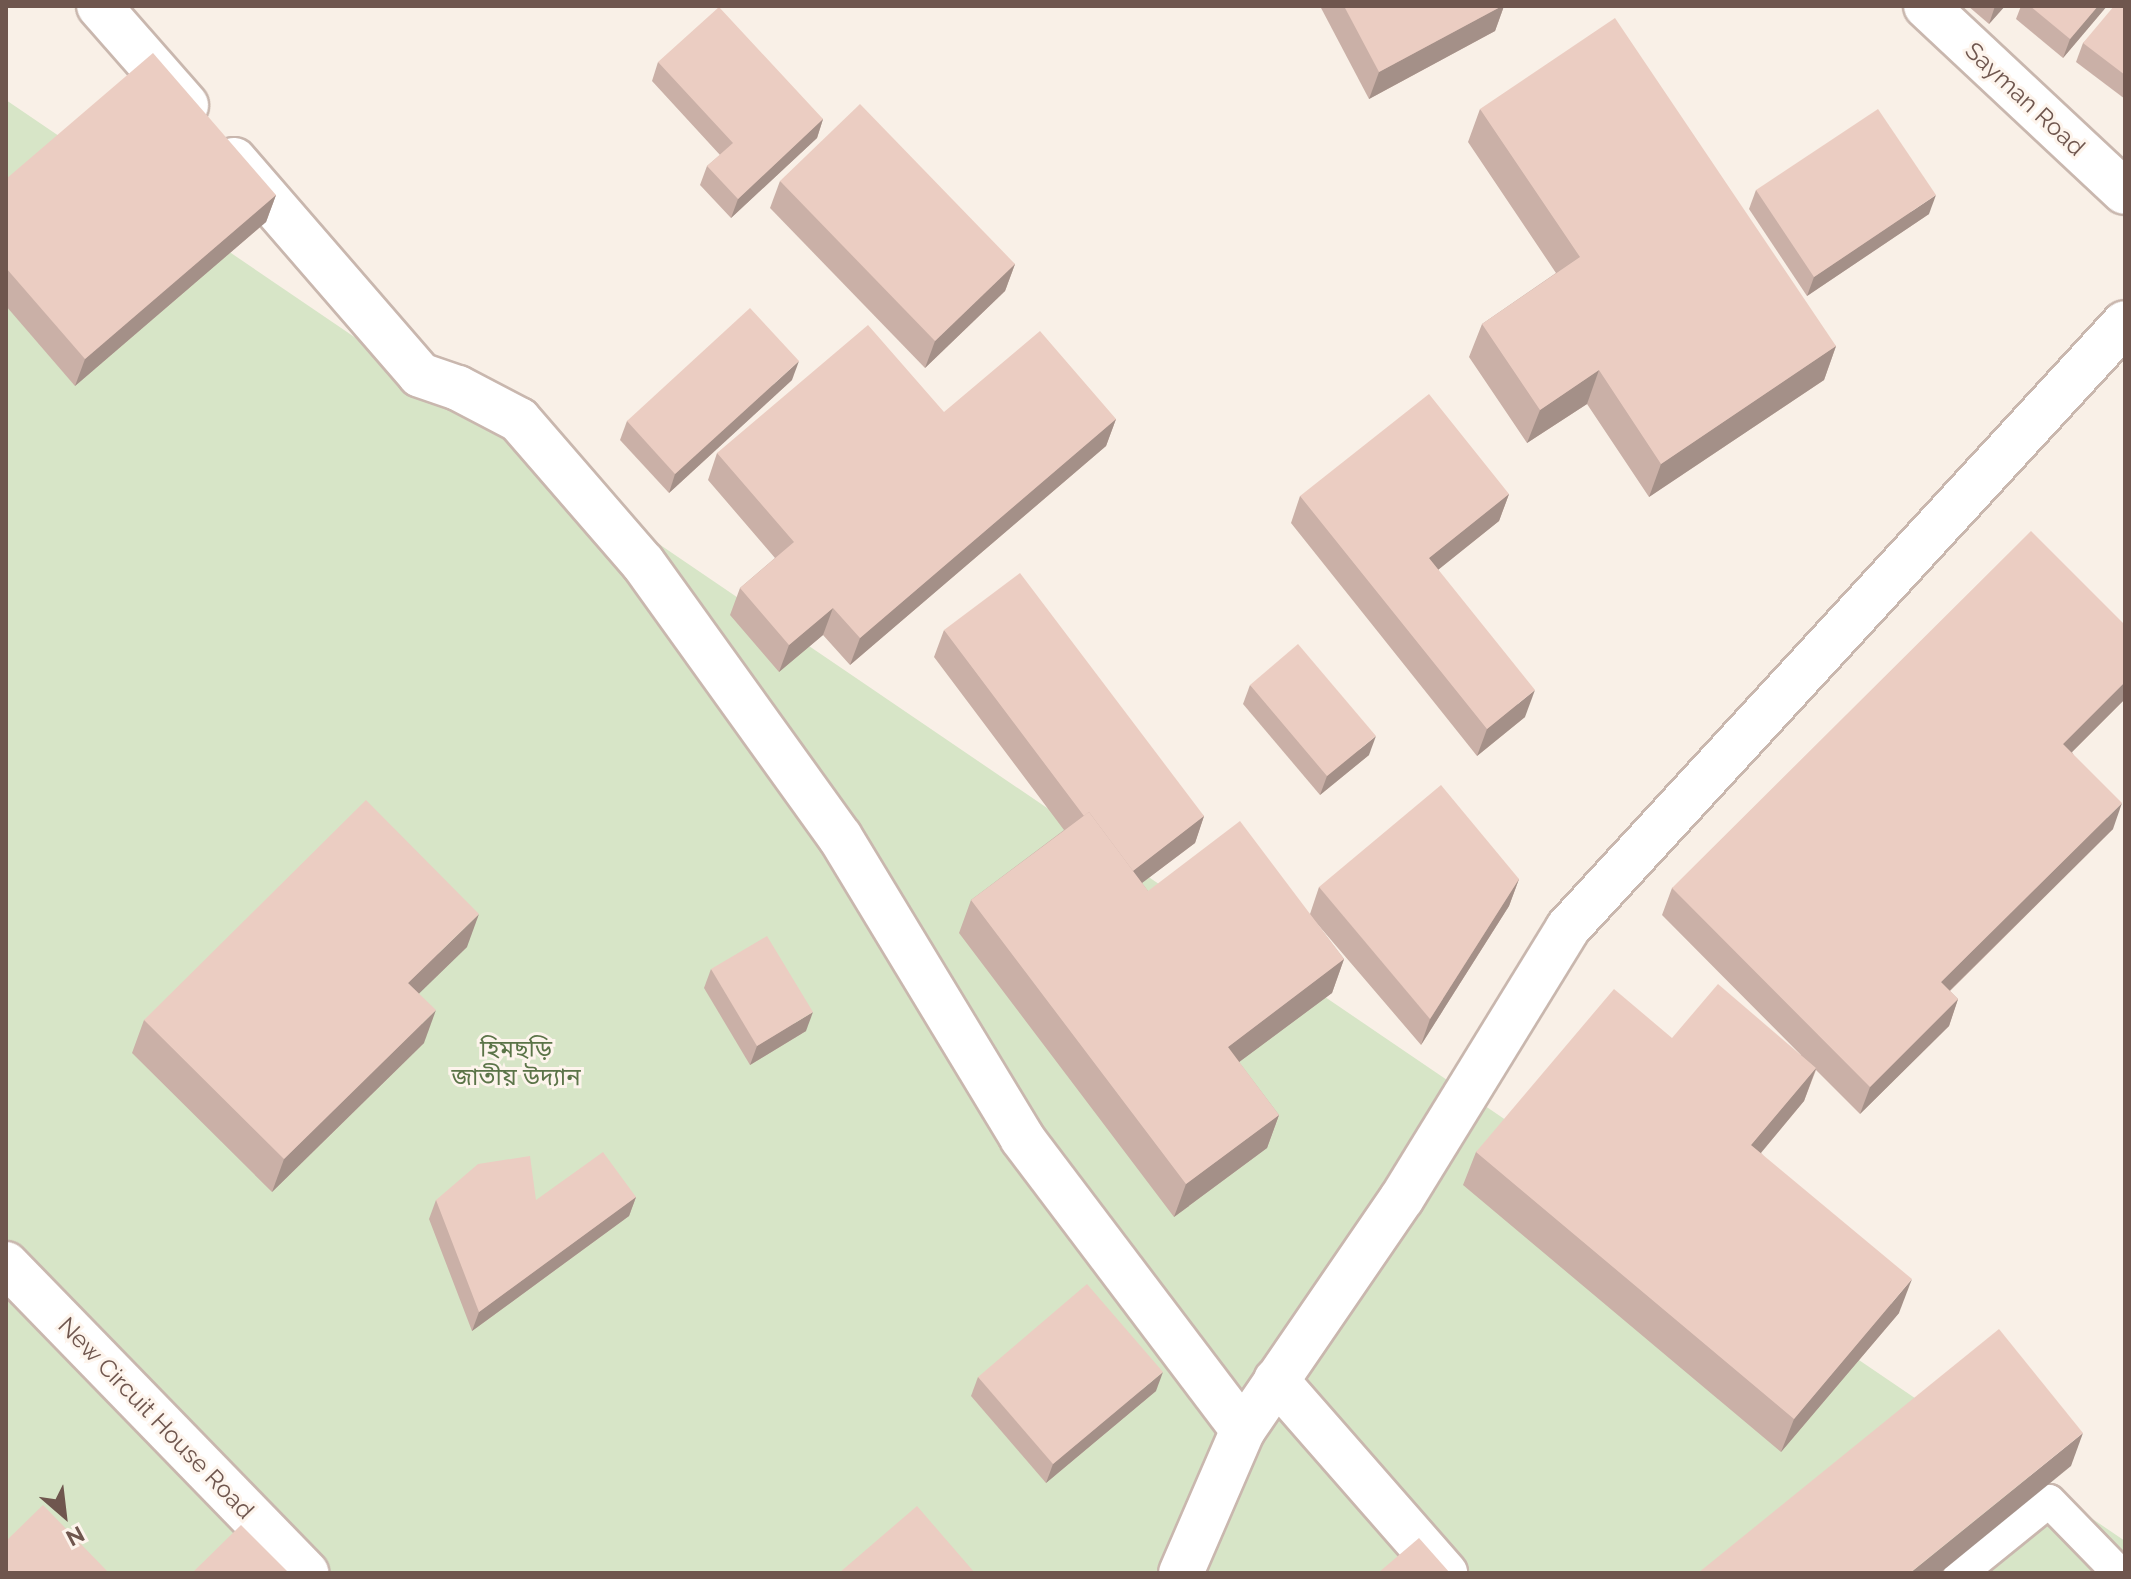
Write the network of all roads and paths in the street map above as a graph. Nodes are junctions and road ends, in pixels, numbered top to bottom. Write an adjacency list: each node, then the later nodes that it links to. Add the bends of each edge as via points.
1 (99, 6): 7 (street, via 420,375 519,420 643,563 840,837 1022,1138)
2 (1926, 6): 3 (street, Sayman Road)
3 (2125, 192)
4 (2125, 323): 6 (street, via 1568,928 1402,1198)
5 (6, 1264): 8 (street, New Circuit House Road)
6 (1276, 1380): 7 (street); 10 (street)
7 (1243, 1430): 9 (street)
8 (307, 1573)
9 (1181, 1573)
10 (1445, 1573)
11 (1960, 1573): 12 (lane, via 2049,1501)
12 (2119, 1573)

